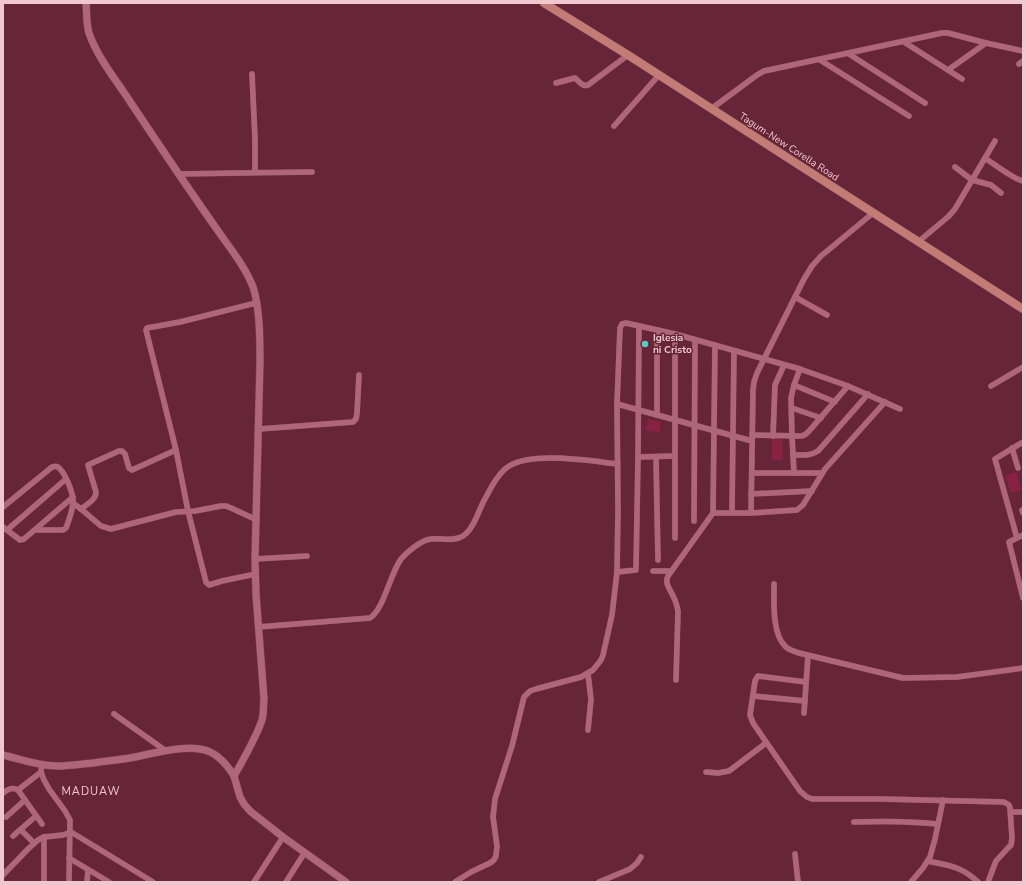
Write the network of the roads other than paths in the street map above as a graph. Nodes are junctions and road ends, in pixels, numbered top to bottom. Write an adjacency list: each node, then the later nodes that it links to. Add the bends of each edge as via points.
1 (86, 3): 23 (street, via 89,33 104,64)
2 (544, 3): 7 (main road, Tagum-New Corella Road)
3 (904, 42): 4 (street, via 945,33); 6 (street); 9 (street)
4 (986, 43): 5 (street); 9 (street)
5 (1023, 51)
6 (849, 54): 8 (street); 14 (street)
7 (628, 55): 11 (main road, Tagum-New Corella Road); 13 (street, via 588,85 583,85 575,78)
8 (820, 60): 15 (street, via 761,73); 16 (street)
9 (948, 70): 12 (street)
10 (252, 74): 21 (street)
11 (659, 75): 15 (main road, Tagum-New Corella Road); 17 (street)
12 (962, 79)
13 (556, 83)
14 (925, 103)
15 (711, 109): 27 (main road, Tagum-New Corella Road)
16 (909, 116)
17 (614, 126)
18 (995, 140): 19 (street)
19 (985, 158): 24 (street); 25 (street)
20 (955, 167): 24 (street)
21 (255, 172): 22 (street); 23 (street)
22 (312, 172)
23 (178, 174): 30 (street, via 239,262 252,287)
24 (972, 180): 26 (street, via 991,185); 28 (street, via 952,213)
25 (1023, 181)
26 (1001, 193)
27 (873, 213): 28 (main road, Tagum-New Corella Road); 29 (street, via 815,261)
28 (918, 242): 31 (main road, Tagum-New Corella Road)
29 (795, 298): 32 (street); 39 (street)
30 (256, 304): 58 (street, via 260,331); 67 (street, via 146,329)
31 (1023, 308)
32 (827, 315)
33 (639, 326): 34 (street); 50 (street, via 623,323 620,326); 53 (street)
34 (656, 330): 35 (street); 54 (street)
35 (675, 334): 36 (street); 56 (street)
36 (695, 340): 37 (street); 57 (street)
37 (715, 345): 38 (street); 59 (street)
38 (734, 351): 39 (street); 61 (street)
39 (763, 359): 40 (street); 60 (street, via 754,382)
40 (784, 365): 42 (street); 62 (street, via 775,385)
41 (1023, 367): 46 (street)
42 (800, 369): 44 (street); 45 (street)
43 (359, 375): 58 (street, via 357,413 353,422)
44 (794, 386): 48 (street); 51 (street)
45 (848, 386): 47 (street); 48 (street)
46 (991, 386)
47 (868, 394): 49 (street); 68 (street, via 818,451 809,455)
48 (835, 402): 55 (street)
49 (885, 402): 52 (street); 76 (street)
50 (617, 404): 53 (street); 72 (street)
51 (792, 408): 55 (street); 63 (street)
52 (900, 409)
53 (638, 410): 54 (street); 70 (street)
54 (657, 415): 56 (street)
55 (821, 418): 63 (street, via 806,434)
56 (675, 420): 57 (street); 69 (street)
57 (695, 425): 59 (street); 88 (street)
58 (259, 429): 87 (street)
59 (714, 430): 61 (street); 85 (street)
60 (752, 434): 62 (street); 64 (street)
61 (733, 436): 64 (street); 84 (street)
62 (773, 436): 63 (street)
63 (792, 436): 68 (street)
64 (752, 441): 75 (street)
65 (1023, 442): 66 (street)
66 (1012, 448): 73 (street); 91 (street, via 995,459)
67 (176, 450): 82 (street, via 132,470 122,451 88,465 96,495); 83 (street)
68 (793, 455): 74 (street)
69 (675, 456): 71 (street); 92 (street)
70 (638, 457): 71 (street); 98 (street, via 636,570)
71 (656, 457): 95 (street)
72 (618, 464): 98 (street); 102 (street, via 557,458 512,464 504,469 490,488 472,527 465,535 451,540 424,540 401,559 375,615 370,618)
73 (1018, 468)
74 (794, 473): 75 (street); 76 (street)
75 (752, 474): 79 (street)
76 (822, 474): 78 (street)
77 (66, 479): 80 (street); 81 (street, via 60,469 52,467); 89 (street)
78 (812, 491): 79 (street); 86 (street, via 798,510)
79 (751, 494): 86 (street)
80 (73, 500): 82 (street); 90 (street); 90 (street, via 65,530)
81 (3, 508)
82 (81, 509): 83 (street, via 101,526 111,529)
83 (188, 511): 87 (street, via 226,506); 99 (street, via 208,585)
84 (732, 512): 85 (street); 86 (street)
85 (713, 513): 97 (street)
86 (751, 513)
87 (256, 520): 94 (street)
88 (694, 521)
89 (5, 528): 90 (street, via 20,540)
90 (36, 530)
91 (1020, 537): 101 (street, via 1009,542)
92 (675, 538)
93 (307, 556): 94 (street)
94 (255, 559): 99 (street)
95 (658, 560)
96 (653, 571): 97 (street)
97 (672, 571): 106 (street, via 666,579 678,611)
98 (617, 572): 105 (street, via 605,648 601,660)
99 (256, 574): 102 (street)
100 (774, 584): 103 (street, via 777,634 780,641 785,647)
101 (1023, 598)
102 (258, 627): 119 (street, via 264,699 262,721)
103 (808, 656): 104 (street, via 903,678 957,677); 107 (street)
104 (1023, 668)
105 (588, 674): 112 (street, via 591,699); 154 (street, via 530,691 524,697 495,799 493,817 496,856 490,863)
106 (676, 680)
107 (806, 682): 108 (street, via 758,676); 109 (street)
108 (753, 696): 109 (street); 113 (street, via 750,718)
109 (805, 702): 110 (street)
110 (804, 713)
111 (114, 714): 114 (street)
112 (588, 730)
113 (766, 743): 118 (street, via 729,771); 123 (street, via 807,798)
114 (166, 751): 116 (street, via 73,766); 119 (street, via 193,748 208,751 217,756)
115 (3, 755): 116 (street)
116 (42, 764): 117 (street)
117 (41, 772): 120 (street); 132 (street, via 49,789 69,816)
118 (706, 772)
119 (234, 776): 136 (street, via 244,804)
120 (18, 790): 121 (street, via 13,788); 122 (street)
121 (3, 793)
122 (25, 800): 126 (street); 127 (street)
123 (943, 800): 124 (street, via 1001,801 1009,805); 130 (street)
124 (1011, 812): 125 (street); 159 (street, via 1011,844 996,861)
125 (1023, 812)
126 (36, 816): 129 (street); 131 (street)
127 (6, 817)
128 (854, 822): 130 (street)
129 (42, 824)
130 (938, 824): 143 (street)
131 (21, 830): 134 (street); 138 (street)
132 (71, 832): 133 (street); 137 (street); 150 (street)
133 (63, 835): 135 (street); 137 (street)
134 (13, 836)
135 (44, 837): 138 (street); 146 (street)
136 (282, 837): 139 (street); 151 (street)
137 (70, 838): 142 (street)
138 (34, 843): 145 (street)
139 (305, 852): 152 (street); 153 (street)
140 (795, 854): 156 (street)
141 (641, 857): 155 (street, via 630,869)
142 (69, 858): 144 (street); 147 (street)
143 (928, 861): 157 (street); 158 (street, via 958,868)
144 (88, 870): 148 (street); 149 (street)
145 (3, 875)
146 (44, 882)
147 (69, 882)
148 (87, 882)
149 (109, 882)
150 (153, 882)
151 (254, 882)
152 (286, 882)
153 (346, 882)
154 (455, 882)
155 (600, 882)
156 (798, 882)
157 (911, 882)
158 (978, 882)
159 (988, 882)

